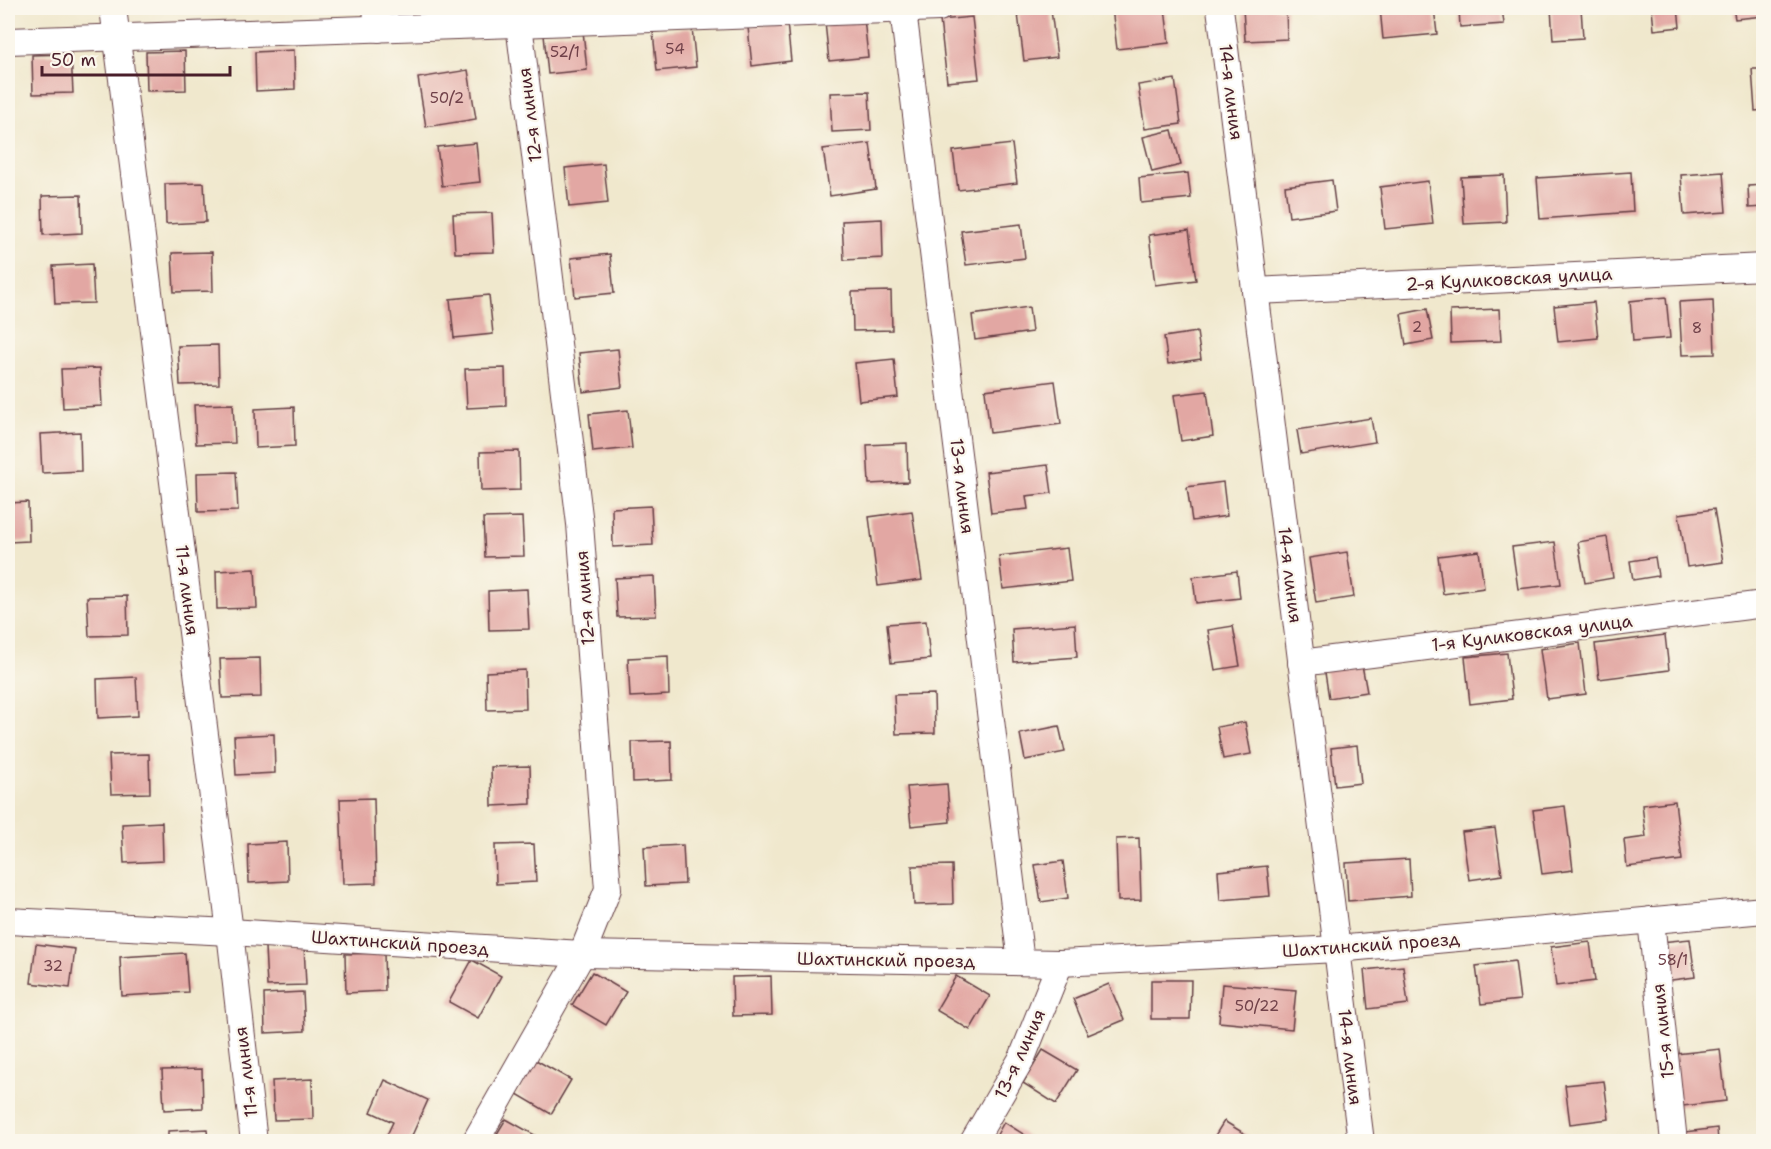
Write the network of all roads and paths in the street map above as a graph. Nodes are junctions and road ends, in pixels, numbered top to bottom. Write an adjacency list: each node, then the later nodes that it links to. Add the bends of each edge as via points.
1 (113, 8): 7 (street, 11-я линия)
2 (920, 8): 4 (street); 19 (street, 13-я линия)
3 (1220, 8): 10 (street, 14-я линия)
4 (654, 13): 6 (street)
5 (377, 18): 6 (street); 7 (street)
6 (519, 24): 18 (street, 12-я линия, via 580,524 608,889)
7 (116, 38): 8 (street); 16 (street, 11-я линия)
8 (8, 40)
9 (1764, 267): 10 (street, 2-я Куликовская улица)
10 (1255, 291): 12 (street, 14-я линия)
11 (1764, 604): 12 (street, 1-я Куликовская улица)
12 (1301, 663): 17 (street, 14-я линия)
13 (1764, 910): 14 (street, Шахтинский проезд)
14 (1651, 920): 17 (street, Шахтинский проезд); 25 (street, 15-я линия)
15 (8, 921): 16 (street, Шахтинский проезд)
16 (230, 932): 18 (street, Шахтинский проезд); 21 (street, 11-я линия)
17 (1337, 949): 20 (street, Шахтинский проезд); 24 (street, 14-я линия)
18 (582, 954): 19 (street, Шахтинский проезд); 22 (street, 12-я линия)
19 (1022, 962): 20 (street, Шахтинский проезд)
20 (1060, 963): 23 (street, 13-я линия, via 1022,1058)
21 (255, 1142)
22 (475, 1142)
23 (973, 1142)
24 (1361, 1142)
25 (1674, 1142)

